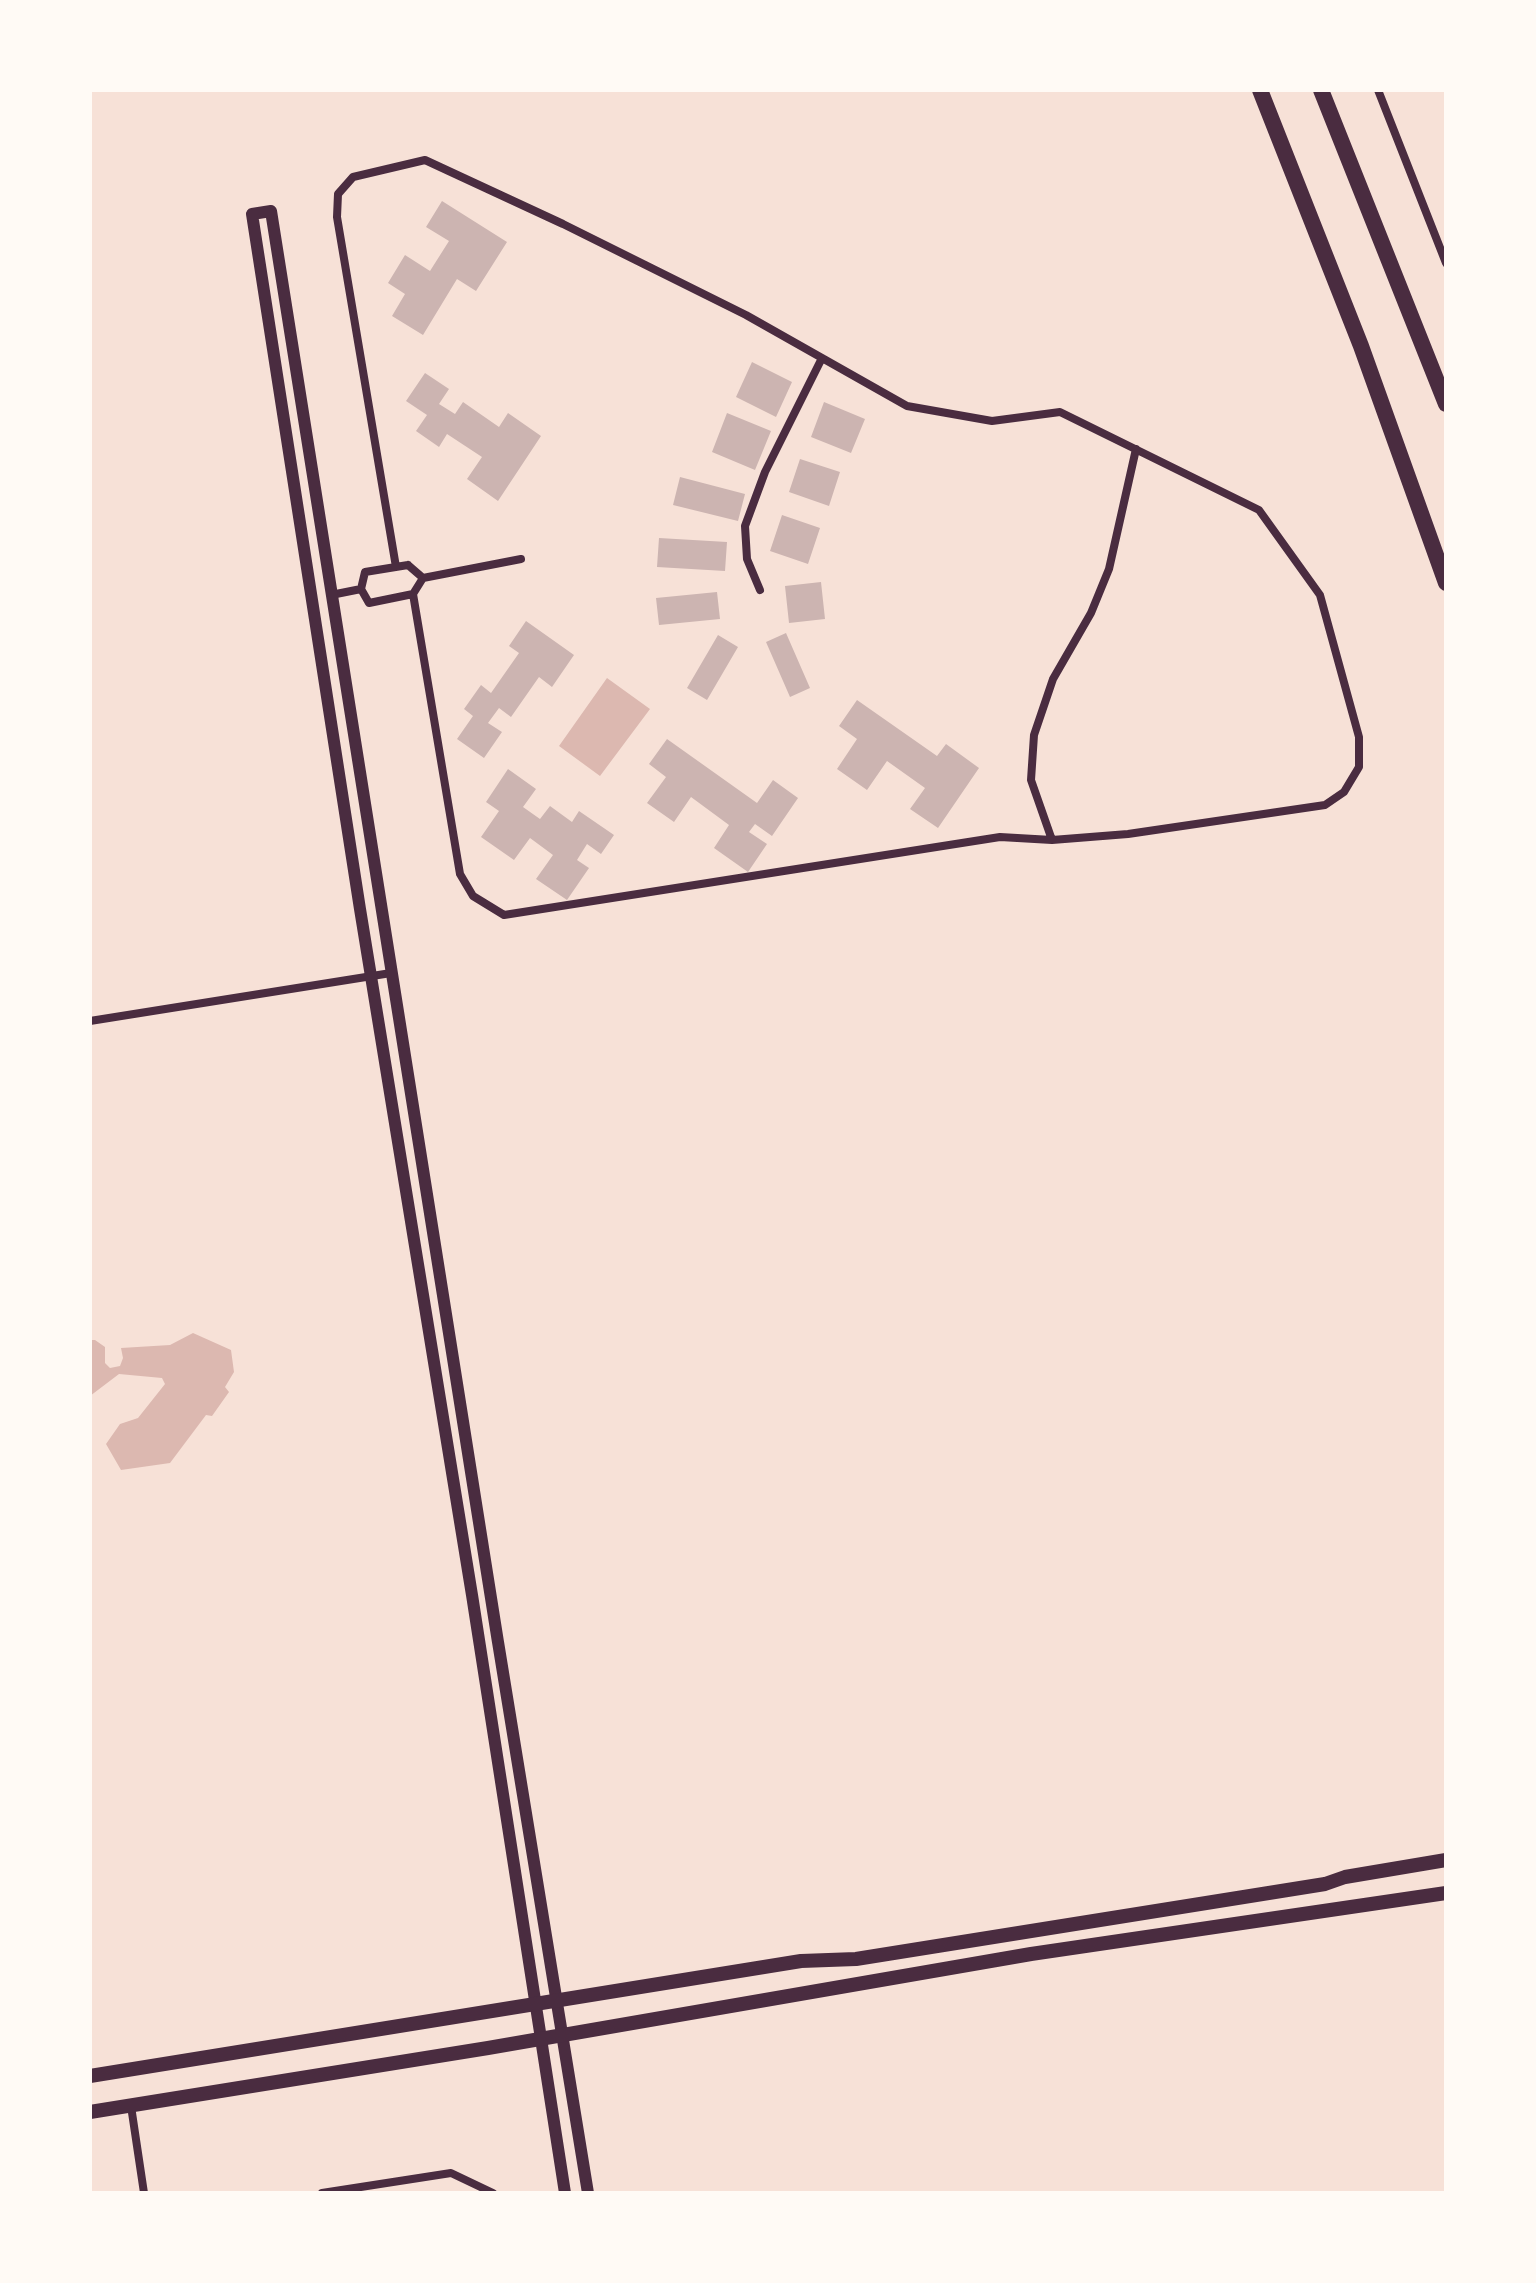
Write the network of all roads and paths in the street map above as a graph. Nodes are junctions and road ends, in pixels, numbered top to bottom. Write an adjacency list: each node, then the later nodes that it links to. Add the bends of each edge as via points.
1 (1260, 90): 11 (highway, via 1361,346)
2 (1321, 90): 6 (highway)
3 (1378, 90): 4 (street)
4 (1446, 263)
5 (822, 358): 7 (street, via 907,406 992,421 1060,412); 9 (street, via 746,315 425,160 353,177 338,194 337,217); 13 (street, via 765,472 745,526 747,559)
6 (1446, 404)
7 (1136, 449): 16 (street, via 1109,569 1053,679 1034,735 1031,780); 16 (street, via 1259,510 1320,595 1359,737 1359,767 1344,792 1325,805)
8 (521, 559): 10 (street)
9 (396, 567): 10 (street, via 408,565); 12 (street, via 365,572)
10 (423, 578): 14 (street)
11 (1446, 583)
12 (361, 589): 14 (street, via 369,603); 15 (street)
13 (760, 590)
14 (413, 594): 16 (street, via 460,874 473,896 504,915 1000,837)
15 (331, 595): 17 (street); 18 (street, via 271,211 252,214)
16 (1052, 840)
17 (391, 973): 18 (street); 22 (street)
18 (372, 976): 19 (street); 23 (street)
19 (90, 1021)
20 (1446, 1860): 22 (main road, via 870,1957 801,1961)
21 (1446, 1893): 24 (main road, via 1031,1954)
22 (555, 2001): 23 (main road); 24 (street)
23 (536, 2004): 25 (street); 26 (main road)
24 (561, 2035): 25 (main road); 33 (street)
25 (541, 2038): 27 (main road); 32 (street)
26 (90, 2076)
27 (131, 2106): 28 (main road); 29 (street)
28 (90, 2112)
29 (144, 2193)
30 (322, 2193): 31 (street, via 451,2173)
31 (493, 2193)
32 (565, 2193)
33 (588, 2193)

